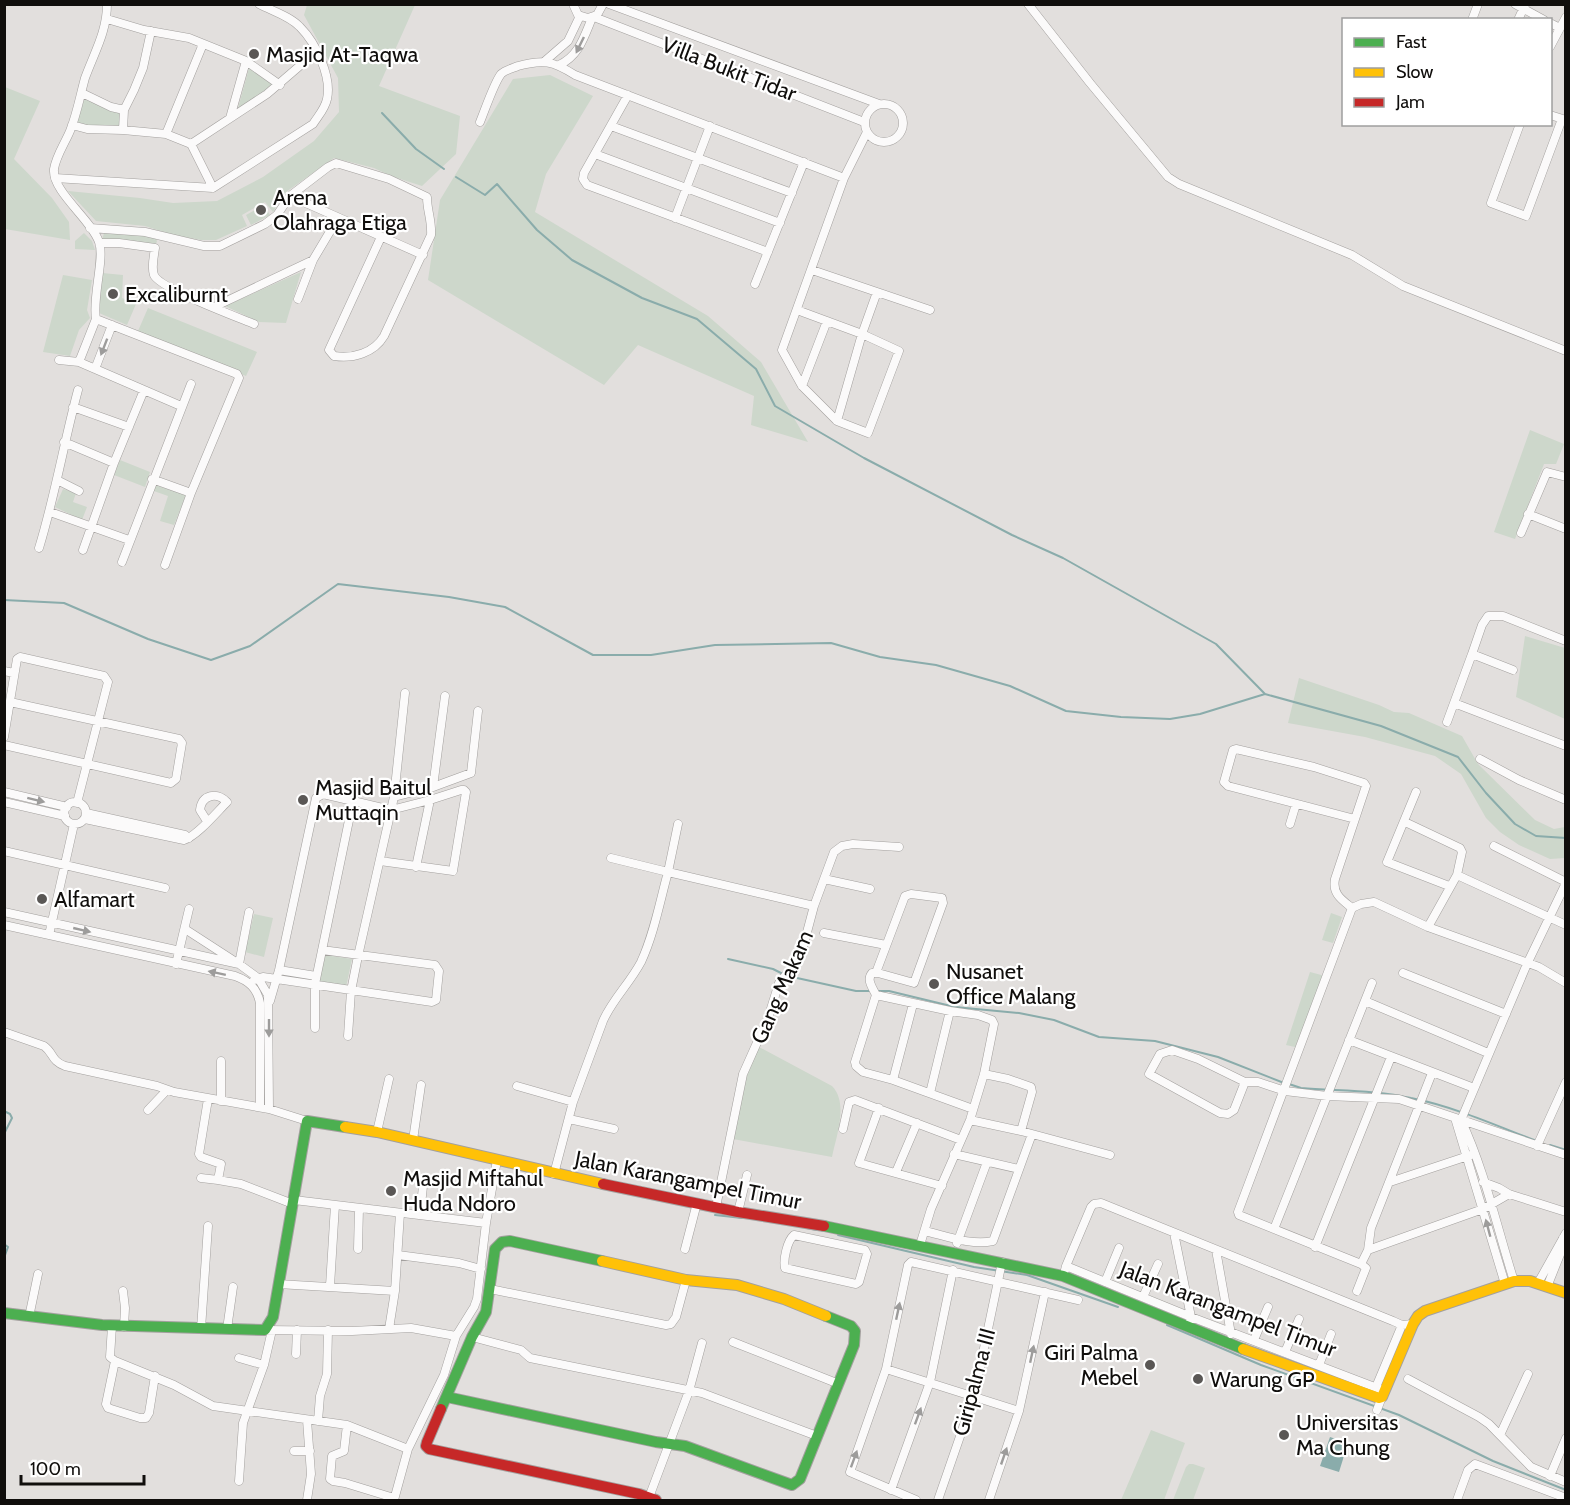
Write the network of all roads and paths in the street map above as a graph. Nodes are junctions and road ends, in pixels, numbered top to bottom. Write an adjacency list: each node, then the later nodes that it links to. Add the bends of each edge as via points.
1 (107, 4): 13 (street)
2 (259, 4): 19 (street, via 301,27)
3 (573, 4): 9 (street)
4 (603, 4): 11 (street)
5 (609, 4): 27 (street, Villa Bukit Tidar)
6 (1028, 4): 73 (street, via 1168,177 1352,255 1403,286)
7 (1515, 4): 8 (street)
8 (1524, 6): 12 (street)
9 (580, 16): 11 (street, Villa Bukit Tidar); 20 (street, via 568,41)
10 (1566, 16): 15 (street)
11 (593, 18): 23 (street, one-way to 23, via 576,54); 32 (street, Villa Bukit Tidar)
12 (1541, 18)
13 (107, 19): 16 (street); 25 (street)
14 (1552, 24): 15 (street)
15 (1560, 28): 18 (street)
16 (152, 31): 17 (street); 28 (street, via 135,90)
17 (202, 44): 21 (street); 39 (street)
18 (1552, 46)
19 (317, 51): 24 (street); 46 (street, via 328,98 313,124)
20 (552, 54): 22 (street); 23 (street)
21 (246, 61): 24 (street); 29 (street)
22 (545, 61): 23 (street); 31 (street, via 528,63 502,74)
23 (559, 65): 26 (street)
24 (280, 85): 29 (street)
25 (82, 93): 28 (street); 33 (street)
26 (628, 95): 34 (street); 35 (street)
27 (879, 104): 32 (street, via 868,111); 38 (street, Villa Bukit Tidar, via 889,104 899,111 902,130 885,142 873,139)
28 (124, 110): 37 (street)
29 (230, 118): 40 (street)
30 (1564, 120): 36 (street, via 1526,216 1491,203)
31 (480, 122)
32 (864, 122): 38 (street)
33 (72, 125): 37 (street); 44 (street, via 54,169)
34 (611, 126): 41 (street); 42 (street)
35 (710, 126): 42 (street); 43 (street)
36 (1519, 126)
37 (123, 130): 39 (street)
38 (867, 132): 45 (street)
39 (166, 134): 40 (street)
40 (191, 144): 46 (street)
41 (595, 154): 47 (street); 51 (street, via 583,178 586,185)
42 (698, 158): 47 (street); 48 (street)
43 (804, 162): 45 (street); 48 (street)
44 (55, 178): 46 (street); 53 (street)
45 (844, 178): 61 (street)
46 (213, 188)
47 (686, 189): 51 (street); 52 (street)
48 (792, 193): 52 (street)
49 (290, 196): 50 (street); 54 (street, via 265,224 220,246); 59 (street, via 336,163 389,179 427,197 431,235)
50 (338, 218): 55 (street); 60 (street)
51 (675, 218): 58 (street)
52 (780, 223): 58 (street)
53 (90, 228): 54 (street); 56 (street)
54 (164, 237): 57 (street)
55 (381, 237): 59 (street); 59 (street, via 329,350 334,356 357,357 380,342)
56 (100, 243): 57 (street); 68 (street)
57 (155, 248): 65 (street, via 153,265 157,280)
58 (768, 252): 62 (street)
59 (423, 255)
60 (314, 261): 64 (street); 65 (street)
61 (812, 270): 63 (street); 66 (street)
62 (755, 284)
63 (877, 292): 67 (street); 72 (street)
64 (298, 299)
65 (214, 306): 70 (street)
66 (797, 310): 69 (street); 78 (street, via 782,350)
67 (930, 310)
68 (96, 319): 71 (street); 75 (street)
69 (827, 321): 72 (street); 78 (street)
70 (254, 324)
71 (112, 326): 76 (street, one-way to 76); 91 (street, via 239,378)
72 (862, 334): 83 (street); 83 (street, via 899,351 868,433)
73 (1566, 351)
74 (58, 360): 75 (street)
75 (80, 362): 76 (street)
76 (95, 369): 80 (street)
77 (191, 384): 81 (street)
78 (802, 386): 83 (street)
79 (78, 390): 82 (street)
80 (144, 390): 81 (street); 84 (street)
81 (181, 406): 88 (street)
82 (73, 407): 84 (street); 85 (street)
83 (837, 421)
84 (129, 426): 86 (street)
85 (64, 442): 86 (street); 89 (street)
86 (114, 463): 94 (street)
87 (1566, 477): 93 (street, via 1547,472)
88 (152, 479): 91 (street); 97 (street)
89 (57, 480): 90 (street); 92 (street)
90 (80, 491)
91 (191, 493): 101 (street)
92 (50, 512): 94 (street); 98 (street)
93 (1528, 514): 95 (street); 96 (street)
94 (92, 527): 97 (street); 99 (street)
95 (1566, 529)
96 (1521, 533)
97 (129, 540): 100 (street)
98 (39, 548)
99 (83, 550)
100 (122, 562)
101 (165, 565)
102 (1566, 641): 103 (street, via 1492,615 1482,625)
103 (1472, 654): 104 (street); 110 (street)
104 (1513, 670)
105 (4, 671): 106 (street)
106 (14, 673): 109 (street); 113 (street, via 20,657 104,676 108,682)
107 (405, 693): 123 (street)
108 (445, 696): 120 (street)
109 (9, 702): 112 (street); 113 (street)
110 (1454, 703): 114 (street); 117 (street)
111 (478, 711): 120 (street, via 471,773)
112 (6, 722): 115 (street)
113 (98, 722): 119 (street); 119 (street, via 179,739 182,743 176,778 171,783)
114 (1447, 722)
115 (4, 737)
116 (4, 745): 119 (street)
117 (1566, 746)
118 (1480, 759): 125 (street)
119 (87, 765): 128 (street)
120 (433, 787): 123 (street)
121 (4, 792): 131 (street, one-way to 131)
122 (1416, 792): 135 (street)
123 (394, 797): 130 (street)
124 (430, 800): 130 (street); 145 (street); 145 (street, via 461,790 466,792 454,869)
125 (1566, 800)
126 (353, 801): 130 (street); 167 (street); 175 (street, via 323,794 315,798)
127 (4, 802): 131 (street)
128 (77, 803): 131 (street, via 70,804); 132 (street, via 84,807)
129 (1296, 804): 133 (street); 133 (street, via 1224,784 1233,750 1362,781 1366,786); 138 (street)
130 (392, 810): 143 (street)
131 (66, 812): 136 (street, via 68,822)
132 (85, 816): 134 (street, via 189,838); 136 (street)
133 (1355, 819): 155 (street, via 1334,885 1335,892)
134 (207, 821)
135 (1405, 822): 147 (street, via 1460,848 1462,855); 150 (street, via 1387,862)
136 (74, 824): 144 (street)
137 (678, 824): 146 (street)
138 (1290, 824)
139 (899, 846): 148 (street, Gang Makam, via 842,846 834,852)
140 (1494, 846): 149 (street)
141 (4, 851): 144 (street)
142 (611, 858): 146 (street)
143 (380, 861): 145 (street); 169 (street)
144 (64, 866): 151 (street); 159 (street)
145 (416, 867)
146 (668, 872): 153 (street); 212 (street, via 644,956 608,1009)
147 (1456, 875): 150 (street); 158 (street)
148 (824, 879): 152 (street); 153 (street, Gang Makam)
149 (1566, 883): 158 (street)
150 (1449, 886): 162 (street)
151 (165, 888)
152 (870, 889)
153 (814, 906): 252 (street, Gang Makam, via 802,951 779,983 740,1087)
154 (189, 909): 163 (street)
155 (1352, 909): 162 (street, via 1374,903); 204 (street)
156 (4, 912): 159 (street)
157 (249, 912): 171 (street)
158 (1549, 917): 161 (street); 172 (street)
159 (51, 923): 165 (street); 168 (street, one-way to 168)
160 (4, 925): 165 (street)
161 (1566, 925)
162 (1428, 927): 172 (street)
163 (185, 929): 168 (street); 171 (street)
164 (824, 933): 166 (street)
165 (49, 935): 170 (street)
166 (886, 945): 174 (street); 174 (street, via 905,896 942,898 914,983)
167 (322, 950): 169 (street); 177 (street)
168 (179, 951): 170 (street); 171 (street)
169 (358, 956): 181 (street); 181 (street, via 435,965 439,971 437,998 432,1002)
170 (176, 964): 178 (street, one-way to 170, via 235,976)
171 (239, 964): 176 (street)
172 (1527, 964): 180 (street); 187 (street)
173 (1404, 972): 187 (street)
174 (878, 973): 182 (street, via 869,975)
175 (278, 975): 176 (street); 177 (street); 184 (street)
176 (258, 978): 178 (street); 184 (street)
177 (316, 980): 181 (street); 188 (street)
178 (250, 983): 213 (street, via 260,1003)
179 (1372, 983): 183 (street)
180 (1566, 983)
181 (351, 991): 190 (street)
182 (875, 992): 185 (street); 198 (street, via 855,1062 863,1072)
183 (1365, 1001): 191 (street); 192 (street)
184 (269, 1004): 214 (street, one-way to 214)
185 (913, 1004): 186 (street); 198 (street)
186 (950, 1011): 196 (street, via 992,1020 994,1028); 207 (street)
187 (1506, 1014): 192 (street)
188 (315, 1028)
189 (4, 1032): 205 (street, Jalan Karangampel Timur, via 44,1046 64,1066)
190 (348, 1036)
191 (1349, 1040): 193 (street); 206 (street)
192 (1488, 1053): 203 (street)
193 (1391, 1057): 195 (street); 208 (street)
194 (221, 1061): 210 (street)
195 (1432, 1073): 203 (street); 211 (street)
196 (984, 1074): 216 (street); 225 (street, via 1027,1084 1033,1090)
197 (389, 1079): 226 (street)
198 (892, 1080): 207 (street)
199 (1245, 1082): 199 (street, via 1172,1050 1160,1054 1149,1074 1228,1114 1234,1110); 204 (street)
200 (1566, 1082): 230 (street)
201 (421, 1085): 228 (street)
202 (517, 1086): 212 (street)
203 (1474, 1088): 218 (street)
204 (1285, 1089): 206 (street); 262 (street, via 1238,1212)
205 (167, 1090): 209 (street, Jalan Karangampel Timur); 217 (street)
206 (1329, 1092): 208 (street); 262 (street)
207 (930, 1093): 216 (street)
208 (1377, 1094): 211 (street); 270 (street)
209 (208, 1099): 210 (street, Jalan Karangampel Timur); 242 (street, via 199,1154 221,1164)
210 (221, 1101): 213 (street, Jalan Karangampel Timur)
211 (1420, 1101): 218 (street); 243 (street)
212 (573, 1102): 219 (street)
213 (260, 1107): 214 (street, Jalan Karangampel Timur)
214 (269, 1108): 221 (street, Jalan Karangampel Timur)
215 (879, 1108): 222 (street); 224 (street, via 852,1100); 238 (street, via 860,1163)
216 (973, 1109): 220 (street)
217 (148, 1110)
218 (1460, 1118): 230 (street); 233 (street)
219 (569, 1119): 223 (street); 239 (street)
220 (970, 1120): 225 (street); 229 (street)
221 (307, 1121): 226 (street, Jalan Karangampel Timur); 248 (street)
222 (917, 1123): 229 (street); 238 (street)
223 (614, 1129)
224 (843, 1129)
225 (1021, 1131): 227 (street)
226 (377, 1132): 228 (street, Jalan Karangampel Timur)
227 (1032, 1134): 232 (street); 237 (street)
228 (413, 1140): 235 (street, Jalan Karangampel Timur)
229 (961, 1140): 231 (street)
230 (1537, 1146): 234 (street)
231 (954, 1154): 236 (street); 246 (street)
232 (1110, 1155)
233 (1471, 1155): 243 (street); 244 (street); 254 (street)
234 (1566, 1155)
235 (497, 1160): 239 (street, Jalan Karangampel Timur); 259 (street)
236 (987, 1162): 237 (street); 266 (street)
237 (1019, 1169): 266 (street, via 993,1241)
238 (896, 1172): 246 (street)
239 (554, 1174): 249 (street, Jalan Karangampel Timur)
240 (747, 1175): 255 (street)
241 (201, 1178): 242 (street)
242 (218, 1180): 248 (street)
243 (1390, 1182): 275 (street, via 1371,1228)
244 (1483, 1182): 247 (street); 251 (street)
245 (423, 1185): 258 (street)
246 (942, 1186): 263 (street)
247 (1509, 1194): 251 (street); 256 (street)
248 (294, 1202): 250 (street); 288 (street)
249 (697, 1203): 252 (street, Jalan Karangampel Timur); 273 (street)
250 (335, 1205): 253 (street); 290 (street)
251 (1492, 1206): 254 (street); 287 (street)
252 (716, 1207): 255 (street, Jalan Karangampel Timur)
253 (359, 1208): 257 (street); 272 (street)
254 (1483, 1209): 275 (street); 287 (street, one-way to 254)
255 (738, 1212): 261 (street, Jalan Karangampel Timur)
256 (1566, 1212)
257 (400, 1213): 258 (street); 277 (street)
258 (420, 1215): 259 (street)
259 (486, 1223): 280 (street)
260 (208, 1226): 307 (street)
261 (828, 1229): 267 (street); 268 (street); 269 (street, Jalan Karangampel Timur)
262 (1274, 1230): 270 (street)
263 (925, 1231): 266 (street); 269 (street)
264 (1174, 1233): 274 (street); 283 (street, via 1097,1203 1091,1207); 304 (street)
265 (1564, 1236): 289 (street, via 1563,1247)
266 (958, 1239): 276 (street)
267 (820, 1240): 268 (street); 268 (street, via 792,1236 784,1266 788,1270 858,1283 866,1252)
268 (830, 1243)
269 (920, 1245): 276 (street, Jalan Karangampel Timur)
270 (1315, 1247): 279 (street)
271 (1119, 1248): 286 (street)
272 (358, 1249)
273 (686, 1249)
274 (1216, 1250): 305 (street); 316 (street)
275 (1368, 1250): 279 (street)
276 (955, 1252): 282 (street, Jalan Karangampel Timur)
277 (398, 1255): 280 (street); 295 (street)
278 (1158, 1264): 298 (street)
279 (1361, 1264): 293 (street, via 1366,1268)
280 (481, 1269): 314 (street, via 474,1307)
281 (954, 1270): 282 (street); 326 (street, one-way to 281, via 908,1265 915,1261); 330 (street)
282 (1001, 1271): 283 (street, Jalan Karangampel Timur); 296 (street); 333 (street, Giripalma III)
283 (1064, 1271): 286 (street, Jalan Karangampel Timur); 304 (street, Jalan Karangampel Timur)
284 (38, 1274): 302 (street)
285 (686, 1280): 292 (street, via 676,1317 666,1325); 292 (street, via 504,1241 495,1249); 331 (street, via 737,1285 851,1326 855,1331 854,1345)
286 (1105, 1281): 298 (street, Jalan Karangampel Timur)
287 (1514, 1282): 289 (street); 305 (street, via 1425,1311)
288 (278, 1284): 290 (street); 310 (street)
289 (1543, 1285): 297 (street)
290 (330, 1286): 295 (street)
291 (233, 1287): 308 (street)
292 (490, 1289): 315 (street, via 486,1312)
293 (1357, 1290)
294 (123, 1291): 306 (street, via 125,1308)
295 (395, 1291): 309 (street)
296 (1045, 1292): 299 (street); 337 (street, one-way to 296)
297 (1566, 1293)
298 (1143, 1297): 304 (street, Jalan Karangampel Timur)
299 (1078, 1300)
300 (1268, 1307): 317 (street)
301 (4, 1312): 302 (street)
302 (29, 1317): 306 (street)
303 (1299, 1319): 320 (street)
304 (1190, 1322): 316 (street, Jalan Karangampel Timur)
305 (1407, 1324): 335 (street)
306 (118, 1326): 307 (street); 323 (street, via 110,1355)
307 (201, 1329): 308 (street)
308 (227, 1329): 310 (street)
309 (389, 1329): 312 (street); 314 (street)
310 (268, 1330): 311 (street); 324 (street)
311 (297, 1330): 312 (street); 321 (street)
312 (328, 1330): 339 (street, via 327,1374)
313 (1331, 1334): 325 (street)
314 (456, 1336): 345 (street, via 444,1375)
315 (471, 1337): 332 (street, via 521,1350 530,1358); 334 (street)
316 (1230, 1338): 317 (street, Jalan Karangampel Timur); 335 (street, Jalan Karangampel Timur)
317 (1254, 1340): 320 (street, Jalan Karangampel Timur)
318 (733, 1342): 331 (street)
319 (702, 1344): 332 (street)
320 (1285, 1352): 325 (street, Jalan Karangampel Timur)
321 (296, 1354)
322 (239, 1358): 324 (street)
323 (115, 1361): 328 (street); 328 (street, via 108,1408 146,1418)
324 (264, 1365): 336 (street)
325 (1318, 1365): 335 (street, Jalan Karangampel Timur)
326 (886, 1369): 330 (street); 351 (street, one-way to 326, via 850,1472)
327 (1528, 1374): 341 (street)
328 (155, 1376): 336 (street, via 208,1404)
329 (1408, 1379): 341 (street, via 1479,1417)
330 (930, 1382): 333 (street); 351 (street, one-way to 330)
331 (839, 1384): 342 (street)
332 (689, 1391): 342 (street); 344 (street)
333 (974, 1396): 337 (street); 357 (street, Giripalma III)
334 (447, 1397): 344 (street); 354 (street, via 427,1442 429,1449)
335 (1380, 1397)
336 (248, 1410): 338 (street); 349 (street, via 243,1423)
337 (1019, 1411): 358 (street, one-way to 337)
338 (307, 1420): 339 (street); 347 (street)
339 (318, 1421): 340 (street)
340 (347, 1425): 345 (street); 353 (street, via 344,1451 332,1456 330,1479)
341 (1500, 1435): 348 (street, via 1531,1467)
342 (817, 1436): 344 (street, via 800,1479 792,1485)
343 (1566, 1438): 348 (street)
344 (670, 1444): 354 (street)
345 (408, 1449): 353 (street)
346 (294, 1451): 347 (street)
347 (310, 1451): 355 (street)
348 (1550, 1476): 350 (street)
349 (239, 1481)
350 (1566, 1482)
351 (891, 1490): 356 (street)
352 (1566, 1498): 359 (street, via 1475,1464 1468,1470)
353 (394, 1499)
354 (651, 1499)
355 (307, 1500)
356 (916, 1500)
357 (938, 1500)
358 (988, 1500)
359 (1457, 1500)

